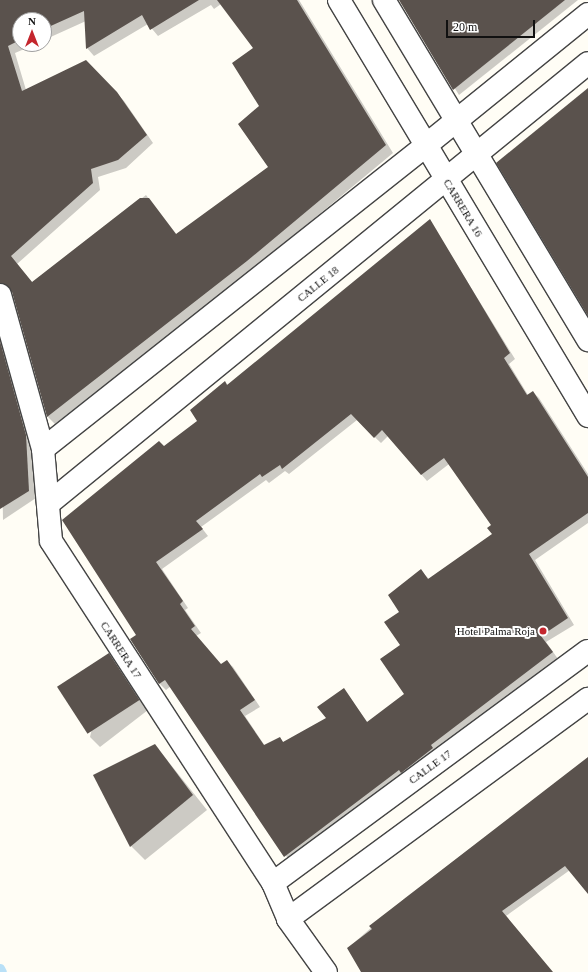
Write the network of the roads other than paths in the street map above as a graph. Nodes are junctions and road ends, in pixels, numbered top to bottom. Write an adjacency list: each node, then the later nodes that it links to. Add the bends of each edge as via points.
1 (339, 0): 6 (street, CARRERA 16)
2 (384, 0): 5 (street)
3 (588, 14): 5 (street)
4 (588, 63): 7 (street, CALLE 18)
5 (456, 120): 6 (street); 7 (street)
6 (426, 145): 8 (street, CARRERA 16); 12 (street)
7 (476, 154): 8 (street, CALLE 18); 10 (street)
8 (446, 180): 11 (street, CARRERA 16); 13 (street, CALLE 18)
9 (0, 295): 12 (street, CARRERA 17)
10 (588, 340)
11 (588, 416)
12 (43, 449): 13 (street, CARRERA 17)
13 (48, 504): 16 (street, CARRERA 17, via 51,541)
14 (588, 651): 16 (street, CALLE 17)
15 (588, 699): 17 (street)
16 (273, 883): 17 (street, CARRERA 17)
17 (288, 919): 18 (street, CARRERA 17)
18 (326, 972)

